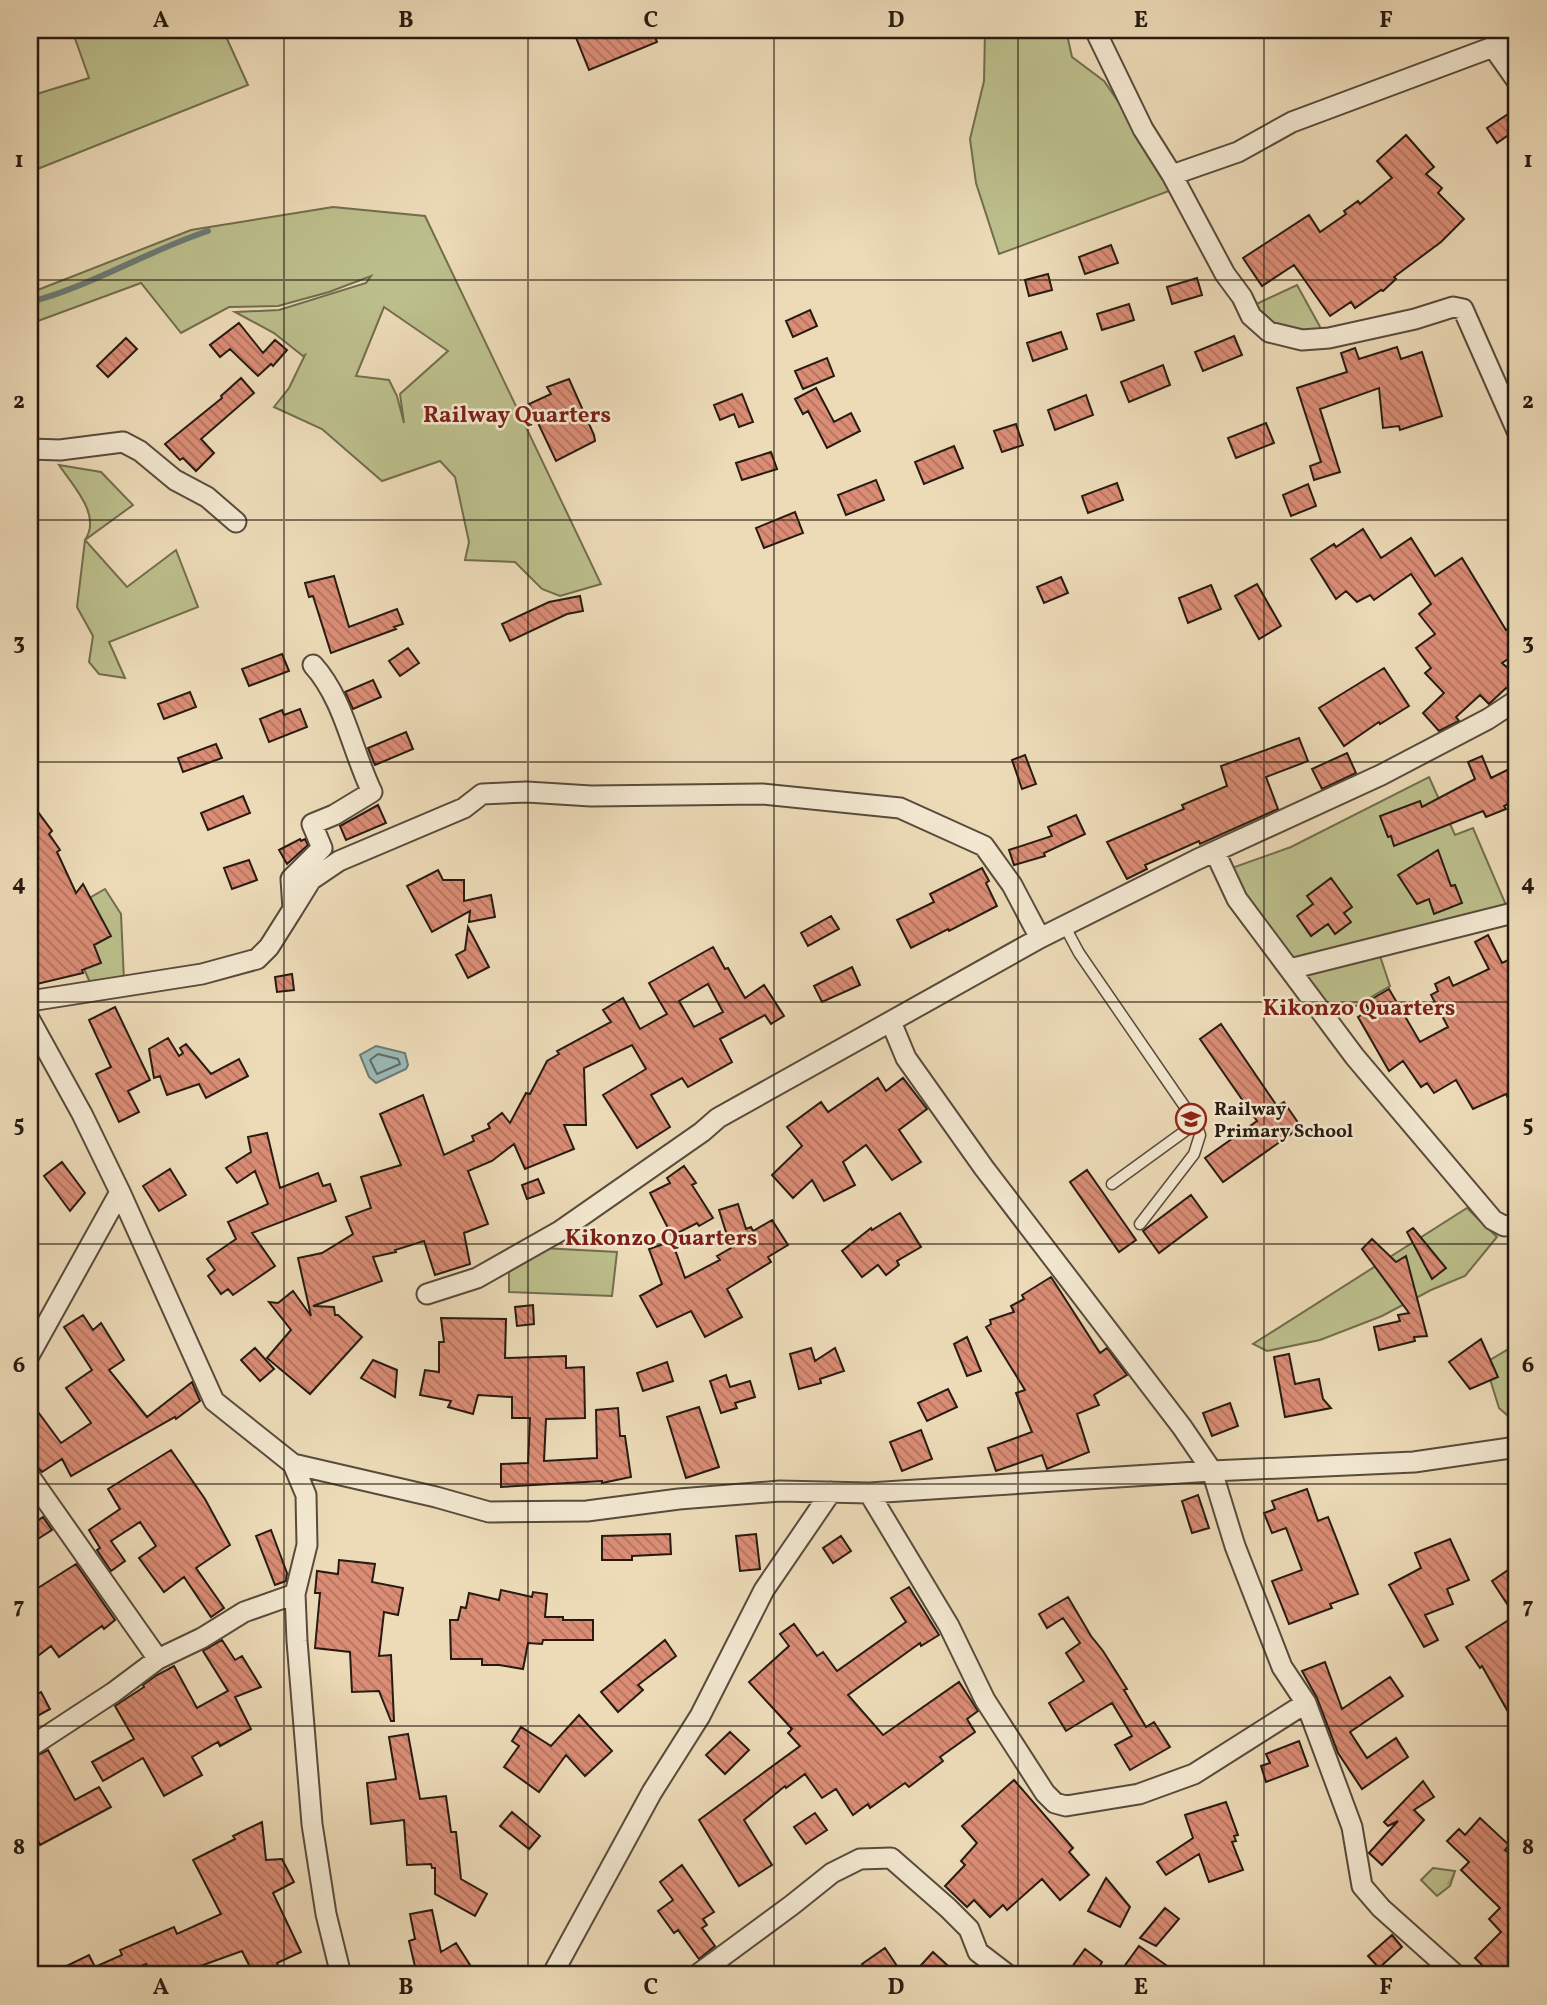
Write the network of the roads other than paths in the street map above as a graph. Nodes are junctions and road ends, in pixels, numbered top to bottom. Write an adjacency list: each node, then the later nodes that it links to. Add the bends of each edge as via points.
1 (1095, 30): 5 (street, via 1143,129)
2 (1517, 34): 3 (street)
3 (1493, 47): 4 (street); 5 (street, via 1292,122 1230,156)
4 (1517, 81)
5 (1172, 175): 6 (street, via 1225,274 1251,316 1269,332 1302,340 1329,338 1459,307 1466,311)
6 (1517, 431)
7 (30, 449): 8 (street, via 123,442 206,496)
8 (236, 522)
9 (313, 665): 12 (street, via 343,718 372,792 312,824 322,848 291,879)
10 (1517, 701): 11 (street, via 1381,775)
11 (1215, 852): 14 (street); 16 (street, via 1237,898)
12 (293, 909): 15 (street, via 311,880 339,861 464,808 482,794 762,794 900,808 984,846 1012,885); 17 (street, via 269,947 238,965)
13 (1517, 912): 16 (street)
14 (1064, 925): 15 (street); 20 (lane)
15 (1040, 938): 18 (street)
16 (1290, 969): 24 (street, via 1355,1057 1493,1220 1508,1227)
17 (30, 1001)
18 (891, 1022): 25 (street, via 718,1118 560,1231 477,1278); 29 (street, via 905,1058)
19 (32, 1026): 22 (street)
20 (1196, 1123): 21 (lane); 23 (lane, via 1200,1135 1194,1154)
21 (1112, 1184)
22 (120, 1192): 26 (street); 28 (street, via 214,1401)
23 (1140, 1224)
24 (1517, 1224)
25 (427, 1294)
26 (30, 1354)
27 (1517, 1447): 29 (street, via 1414,1462)
28 (293, 1464): 31 (street, via 489,1512 587,1511 740,1493); 33 (street, via 306,1494 307,1521 307,1545)
29 (1212, 1471): 32 (street); 35 (street, via 1235,1546 1282,1667)
30 (30, 1476): 34 (street)
31 (831, 1492): 32 (street); 38 (street, via 764,1590 700,1716 652,1792)
32 (869, 1493): 35 (street, via 949,1626 985,1700 1055,1803 1075,1805 1139,1794 1194,1774)
33 (295, 1594): 34 (street, via 244,1612); 37 (street, via 312,1824)
34 (158, 1659): 36 (street)
35 (1306, 1703): 41 (street, via 1352,1828 1362,1886)
36 (30, 1747)
37 (335, 1973)
38 (552, 1975)
39 (696, 1975): 40 (street, via 832,1873 860,1859 891,1858 948,1908 969,1929 978,1952)
40 (1008, 1975)
41 (1456, 1975)

